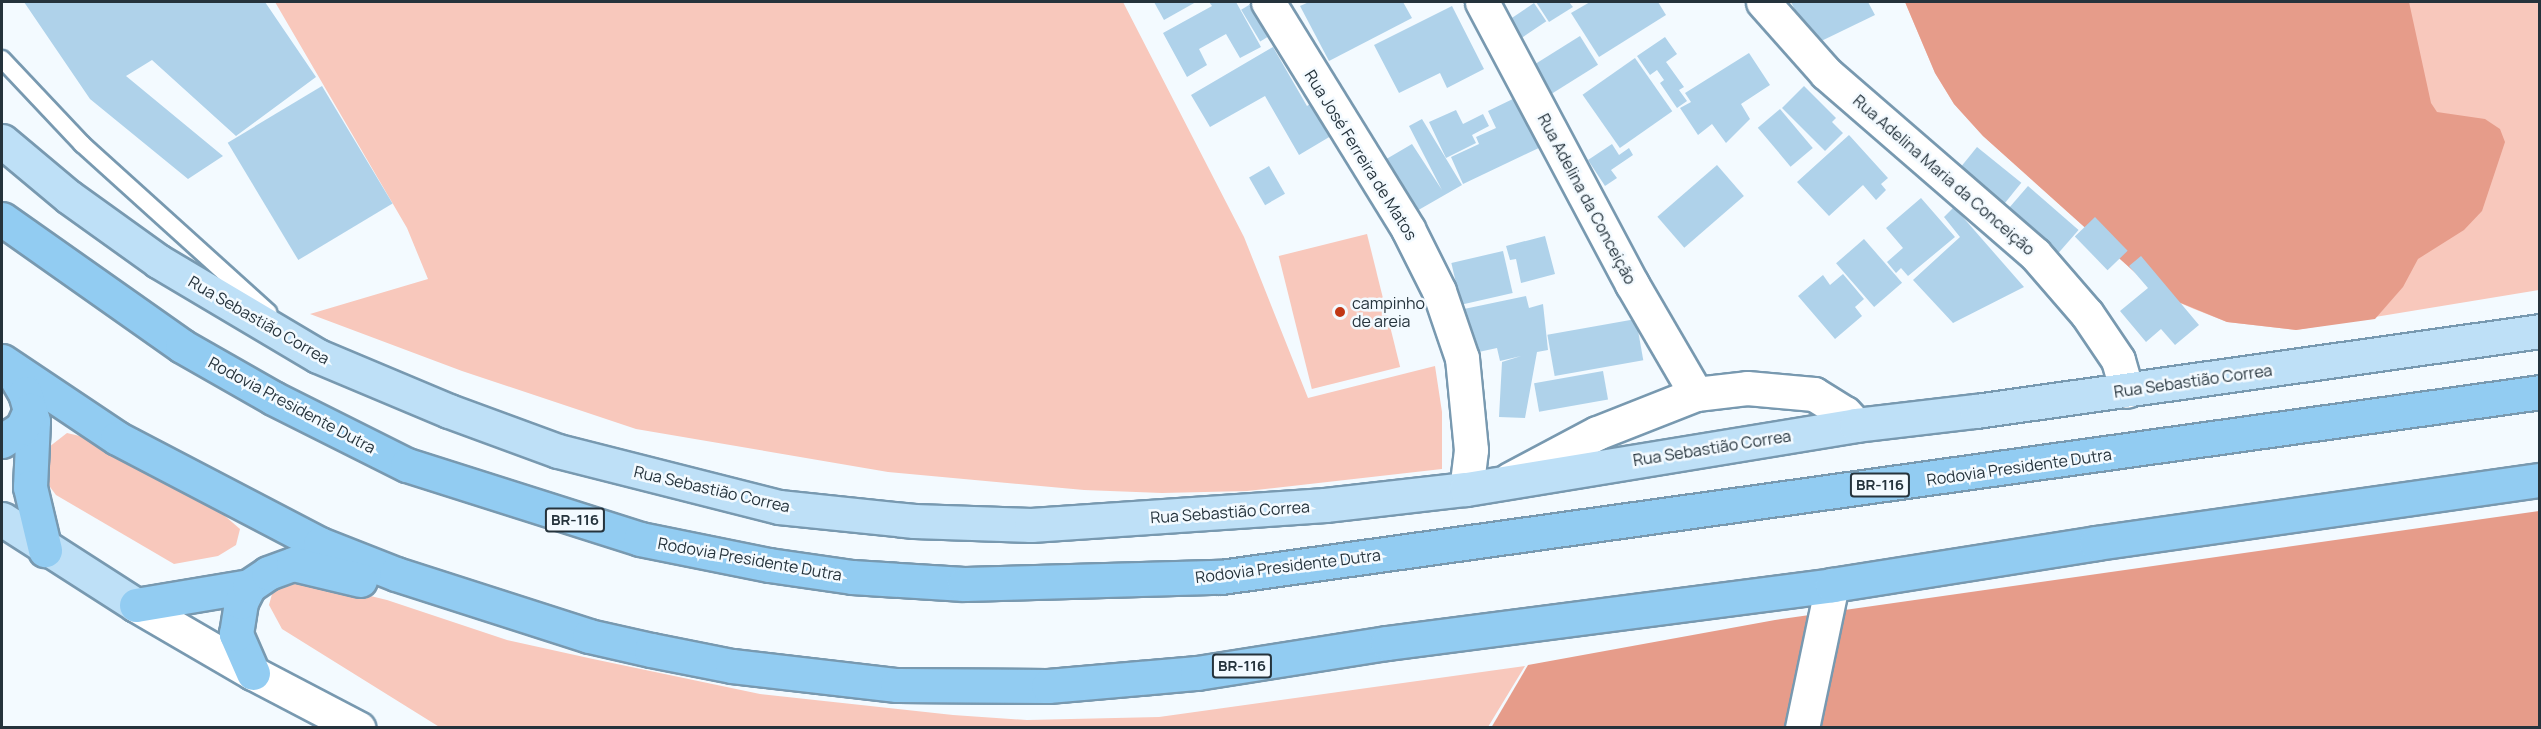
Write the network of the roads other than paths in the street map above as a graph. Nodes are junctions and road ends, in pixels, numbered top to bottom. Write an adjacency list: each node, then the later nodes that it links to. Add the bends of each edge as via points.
1 (1268, 2): 18 (street, Rua José Ferreira de Matos, via 1402,219 1439,291 1462,358 1471,450)
2 (1482, 2): 12 (street, Rua Adelina da Conceição, via 1632,284)
3 (1763, 2): 10 (street, Rua Adelina Maria da Conceição, via 1826,73 2035,254 2087,314 2112,351 2124,374)
4 (2, 59): 8 (lane, via 82,144)
5 (2, 141): 8 (main road, Rua Sebastião Correa, via 69,197 158,261)
6 (2, 219): 11 (highway, Rodovia Presidente Dutra / BR-116, via 182,346 273,398 408,465 640,539 852,577 975,584 1221,577)
7 (2540, 331): 10 (main road, Rua Sebastião Correa)
8 (318, 356): 18 (main road, Rua Sebastião Correa, via 558,451 779,507 914,521 1031,525 1325,505)
9 (6, 365): 13 (highway); 24 (highway, BR-116, via 117,438 320,544 396,574 590,636 720,664 897,685 1048,687 1197,673)
10 (2127, 391): 14 (main road, Rua Sebastião Correa)
11 (2540, 392)
12 (1696, 394): 14 (street, via 1747,388 1805,392 1830,403); 17 (street, via 1597,433)
13 (30, 410): 15 (highway, via 22,429); 20 (highway, via 30,487)
14 (1856, 425): 17 (main road, Rua Sebastião Correa)
15 (2, 441)
16 (2540, 480): 21 (highway, BR-116)
17 (1506, 482): 18 (main road, Rua Sebastião Correa)
18 (1466, 489)
19 (2, 519): 20 (main road)
20 (45, 550): 23 (main road)
21 (1832, 585): 24 (highway, BR-116); 27 (street)
22 (249, 586): 23 (highway); 24 (highway, via 292,564 319,568 480,622 696,678 806,697 912,704 1031,704 1194,689); 25 (highway, via 241,602 236,634)
23 (136, 605): 25 (street)
24 (1387, 643)
25 (253, 673): 26 (street)
26 (358, 728)
27 (1802, 728)

